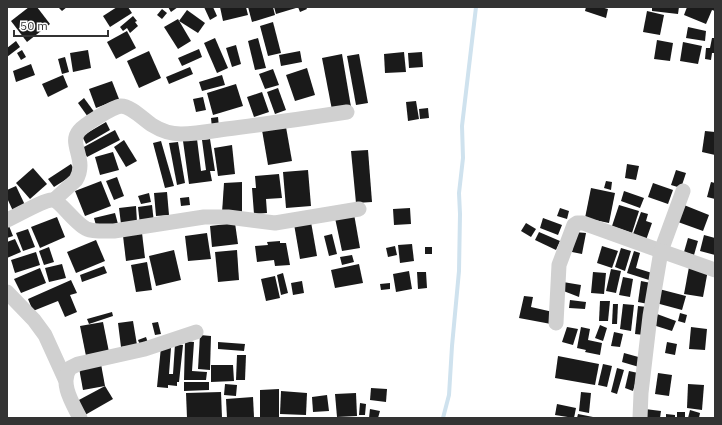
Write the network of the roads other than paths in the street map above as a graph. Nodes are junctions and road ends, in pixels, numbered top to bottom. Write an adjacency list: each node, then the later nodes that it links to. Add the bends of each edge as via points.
1 (347, 112): 3 (street, via 181,134 153,126 121,106 92,120 78,131 75,144 81,166 78,176)
2 (683, 191): 6 (street)
3 (54, 200): 4 (street, via 82,227 104,231 204,217 228,217 275,223); 5 (street, via 39,204)
4 (359, 209)
5 (7, 220)
6 (661, 251): 7 (street); 9 (street, via 582,223 574,225 559,265); 13 (street, via 650,316)
7 (715, 270)
8 (7, 292): 11 (street, via 34,320 45,336)
9 (556, 323)
10 (196, 332): 11 (street, via 145,349 78,364 70,368)
11 (65, 379): 12 (street)
12 (80, 418)
13 (640, 418)

